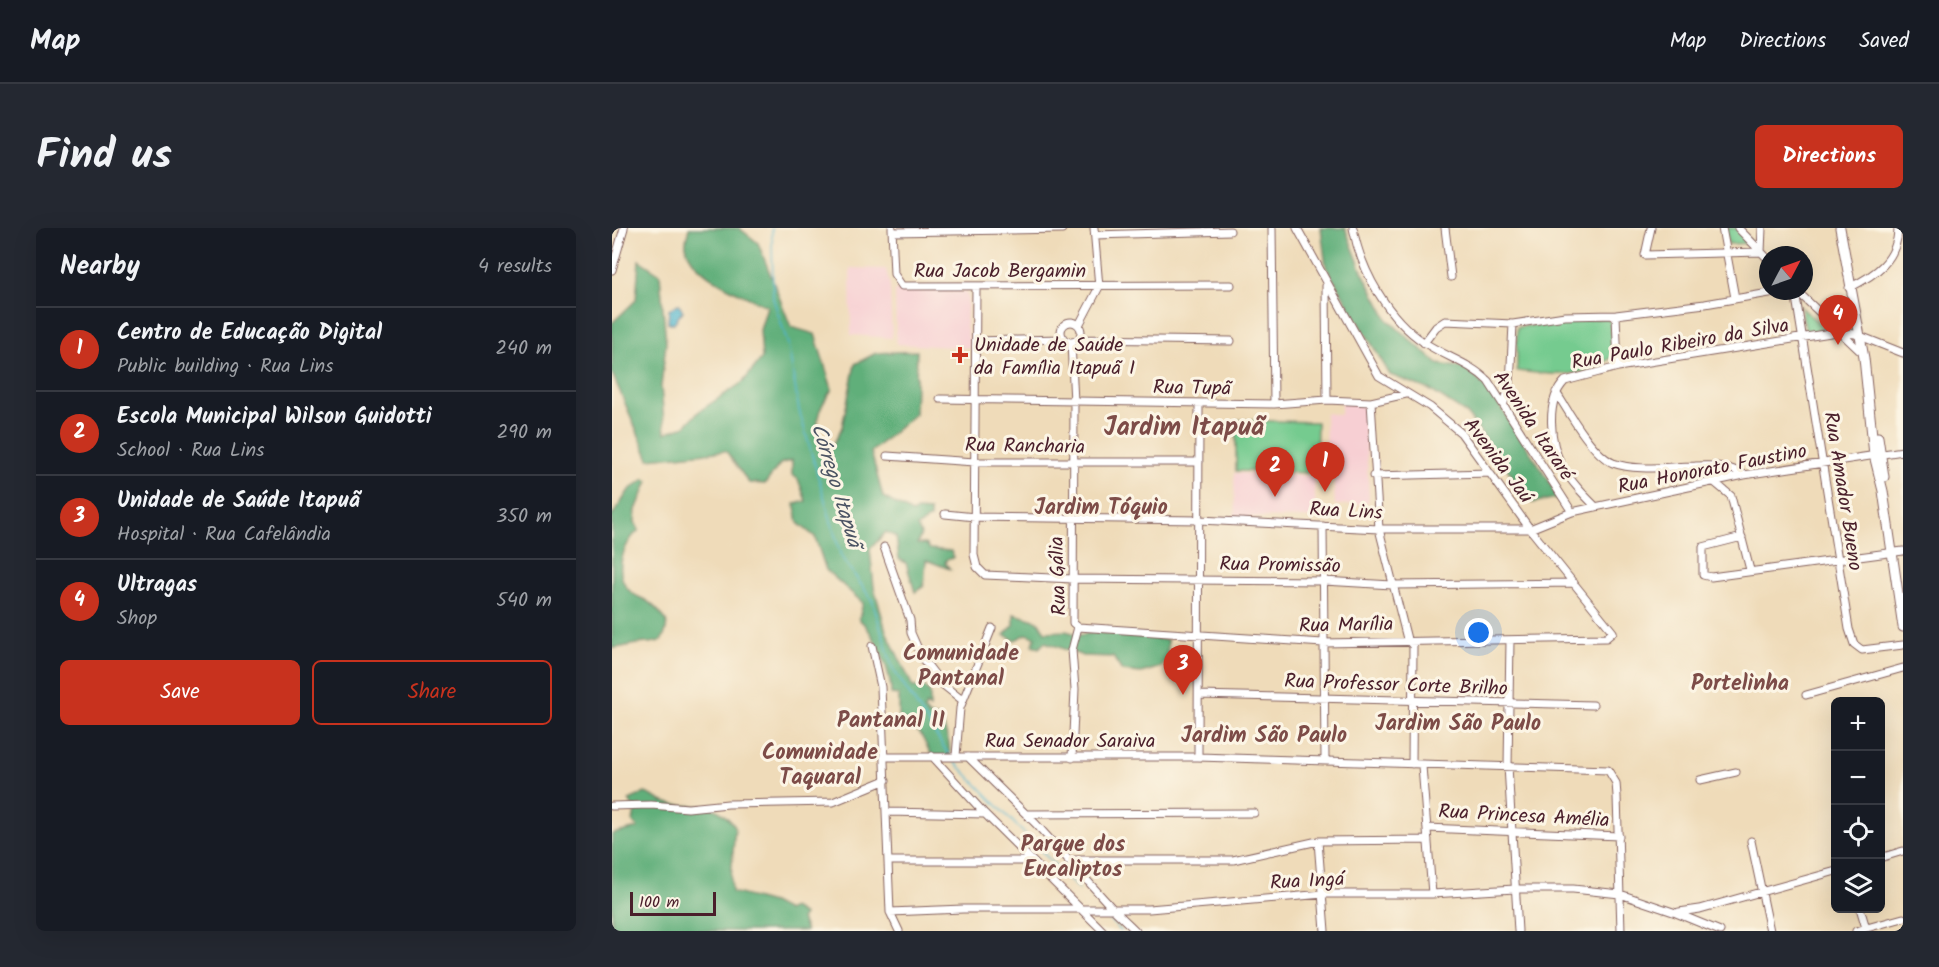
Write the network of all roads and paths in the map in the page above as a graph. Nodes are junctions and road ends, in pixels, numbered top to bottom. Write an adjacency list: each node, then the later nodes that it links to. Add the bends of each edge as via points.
1 (624, 228): 20 (street)
2 (1272, 228): 55 (street)
3 (1297, 228): 22 (street, Avenida Jaú)
4 (1353, 228): 41 (street, Avenida Itararé, via 1373,283 1395,315)
5 (1445, 228): 21 (street)
6 (1651, 228): 19 (street, via 1646,255)
7 (1722, 228): 19 (street)
8 (1738, 228): 17 (street)
9 (1762, 228): 16 (street)
10 (1840, 228): 26 (main road)
11 (1898, 228): 26 (street, via 1896,246 1884,266 1874,276)
12 (1062, 229): 13 (street)
13 (892, 230): 25 (street, Rua Jacob Bergamin, via 894,274 902,286)
14 (1230, 231): 15 (street)
15 (1094, 232): 24 (street)
16 (1761, 246)
17 (1759, 250)
18 (1759, 252): 19 (street)
19 (1726, 253): 28 (street)
20 (612, 270)
21 (1451, 277)
22 (1326, 283): 47 (street, Avenida Jaú, via 1379,376); 50 (street)
23 (1231, 285): 24 (street, Rua Jacob Bergamin)
24 (1099, 286): 25 (street, Rua Jacob Bergamin); 33 (street)
25 (976, 287): 38 (street)
26 (1849, 288): 35 (main road)
27 (1759, 294): 28 (street)
28 (1735, 298): 31 (street)
29 (1797, 300): 36 (street, Rua Amador Bueno)
30 (1805, 300): 34 (street)
31 (1616, 315): 32 (street, via 1565,316); 44 (street)
32 (1513, 324): 41 (street, via 1445,321); 53 (street, via 1510,385)
33 (1078, 325): 37 (street, via 1064,324 1060,329); 39 (street, via 1081,334)
34 (1837, 332): 35 (street, Rua Paulo Ribeiro da Silva); 36 (street, Rua Paulo Ribeiro da Silva); 42 (street)
35 (1857, 335): 42 (main road); 43 (street, Rua Paulo Ribeiro da Silva); 45 (main road)
36 (1803, 337): 44 (street, Rua Paulo Ribeiro da Silva); 62 (street, Rua Amador Bueno)
37 (1062, 339): 38 (street); 39 (street)
38 (977, 341): 49 (street)
39 (1075, 341): 40 (street); 51 (street, Rua Gália)
40 (1231, 341)
41 (1424, 343): 53 (street, Avenida Itararé, via 1480,373)
42 (1859, 350): 45 (main road)
43 (1903, 353)
44 (1618, 368): 46 (street, Rua Paulo Ribeiro da Silva, via 1571,378)
45 (1864, 374): 57 (main road, via 1872,429 1878,436)
46 (1556, 392): 64 (street, via 1587,438 1612,462 1630,466 1728,466); 67 (street, Rua Paulo Ribeiro da Silva, via 1552,412 1557,454 1577,487)
47 (1406, 394): 52 (street, Rua Tupã); 63 (street, Avenida Jaú, via 1445,418 1477,452)
48 (940, 399): 49 (street, Rua Tupã)
49 (977, 400): 51 (street, Rua Tupã); 59 (street)
50 (1327, 400): 52 (street, Rua Tupã); 55 (street, Rua Tupã)
51 (1074, 402): 54 (street, Rua Tupã); 60 (street, Rua Gália)
52 (1371, 402): 65 (street)
53 (1504, 403): 68 (street, Avenida Itararé)
54 (1199, 404): 55 (street, Rua Tupã); 61 (street)
55 (1274, 404)
56 (1903, 451): 57 (street, Rua Honorato Faustino)
57 (1877, 454): 62 (street, Rua Honorato Faustino); 78 (main road)
58 (887, 456): 59 (street, Rua Rancharia)
59 (975, 462): 60 (street, Rua Rancharia); 70 (street)
60 (1073, 462): 61 (street, Rua Rancharia); 71 (street, Rua Gália)
61 (1199, 462): 72 (street)
62 (1823, 463): 64 (street, Rua Honorato Faustino); 79 (street, Rua Amador Bueno)
63 (1490, 473): 65 (street); 75 (street, Avenida Jaú)
64 (1744, 475): 66 (street, Rua Honorato Faustino)
65 (1373, 476): 74 (street)
66 (1713, 481): 67 (street, Rua Honorato Faustino); 76 (street, via 1731,495)
67 (1596, 507): 68 (street, Rua Honorato Faustino)
68 (1572, 512): 75 (street, Rua Honorato Faustino)
69 (945, 514): 70 (street, Rua Lins)
70 (975, 517): 71 (street, Rua Lins); 81 (street, Rua Promissão, via 975,560 985,575)
71 (1071, 519): 72 (street, Rua Lins); 81 (street, Rua Gália)
72 (1200, 520): 73 (street, Rua Lins); 82 (street)
73 (1323, 526): 74 (street, Rua Lins); 83 (street)
74 (1379, 529): 75 (street, Rua Lins); 85 (street)
75 (1530, 529): 84 (street, Avenida Jaú)
76 (1742, 537): 80 (street); 80 (street, via 1706,544 1701,550 1702,572 1712,577)
77 (884, 547): 100 (street, via 922,658 942,684)
78 (1898, 552): 79 (street); 87 (main road)
79 (1837, 561): 80 (street); 94 (street, Rua Amador Bueno, via 1854,644 1862,650)
80 (1750, 570)
81 (1073, 579): 82 (street, Rua Promissão); 86 (street, Rua Gália, via 1073,623)
82 (1199, 579): 83 (street, Rua Promissão); 90 (street)
83 (1324, 581): 85 (street, Rua Promissão); 93 (street)
84 (1574, 583): 85 (street, Rua Promissão); 89 (street, Avenida Jaú)
85 (1392, 585): 91 (street)
86 (1078, 627): 90 (street, Rua Marília); 109 (street, via 1072,650)
87 (1903, 627)
88 (992, 628): 100 (street)
89 (1613, 632): 92 (street, Rua Marília, via 1606,638)
90 (1197, 635): 93 (street, Rua Marília); 97 (street)
91 (1407, 639): 92 (street, Rua Marília); 93 (street, Rua Marília); 101 (street, via 1413,646)
92 (1510, 640): 102 (street)
93 (1323, 643): 99 (street)
94 (1903, 645)
95 (872, 646): 108 (street, via 881,687)
96 (1903, 668): 98 (street)
97 (1198, 695): 99 (street, Rua Professor Corte Brilho); 106 (street)
98 (1806, 695)
99 (1323, 698): 101 (street, Rua Professor Corte Brilho); 110 (street)
100 (962, 700): 105 (street)
101 (1412, 701): 102 (street, Rua Professor Corte Brilho); 111 (street)
102 (1509, 704): 103 (street, Rua Professor Corte Brilho); 113 (street)
103 (1593, 705)
104 (932, 756): 105 (street, Rua Senador Saraiva); 108 (street, Rua Senador Saraiva); 120 (street)
105 (956, 756): 107 (street, Rua Senador Saraiva)
106 (1198, 756): 109 (street, Rua Senador Saraiva); 110 (street, Rua Senador Saraiva)
107 (968, 757): 109 (street, Rua Senador Saraiva); 121 (street)
108 (885, 758): 115 (street)
109 (1072, 758)
110 (1325, 760): 111 (street, Rua Senador Saraiva)
111 (1412, 764): 112 (street, Rua Senador Saraiva)
112 (1422, 766): 113 (street, Rua Senador Saraiva); 122 (street)
113 (1508, 766): 123 (street); 124 (street, Rua Senador Saraiva, via 1608,770 1616,783)
114 (1736, 771): 116 (street)
115 (886, 780): 117 (street, via 833,802 688,808 651,804); 118 (street)
116 (1700, 780)
117 (612, 806)
118 (887, 812): 120 (street); 131 (street)
119 (1254, 813): 121 (street)
120 (985, 814): 132 (street)
121 (1026, 814): 130 (street)
122 (1427, 828): 123 (street, Rua Princesa Amélia); 125 (street)
123 (1513, 831): 124 (street, Rua Princesa Amélia); 134 (street)
124 (1619, 836): 138 (street)
125 (1428, 840): 126 (street); 137 (street)
126 (1318, 841): 130 (street, via 1233,860); 136 (street)
127 (1751, 841): 135 (street)
128 (1903, 851): 129 (street)
129 (1885, 857)
130 (1068, 860): 139 (street)
131 (888, 861): 132 (street); 141 (street)
132 (1032, 861): 140 (street)
133 (1831, 872): 135 (street)
134 (1515, 889): 137 (street, Rua Ingá); 138 (street, Rua Ingá); 151 (street)
135 (1762, 891): 142 (street); 154 (street)
136 (1324, 894): 137 (street, Rua Ingá); 139 (street, Rua Ingá); 150 (street)
137 (1432, 894)
138 (1620, 894): 142 (street, Rua Ingá); 152 (street)
139 (1113, 909): 140 (street, Rua Ingá); 149 (street)
140 (1082, 911): 141 (street, Rua Ingá); 148 (street)
141 (890, 912): 147 (street)
142 (1676, 913): 153 (street, Rua Ingá)
143 (1861, 913): 146 (street)
144 (1903, 918): 145 (street)
145 (1884, 927): 146 (street)
146 (1866, 928): 155 (street)
147 (899, 931)
148 (1103, 931)
149 (1136, 931)
150 (1325, 931)
151 (1518, 931)
152 (1621, 931)
153 (1720, 931)
154 (1770, 931)
155 (1856, 931)

